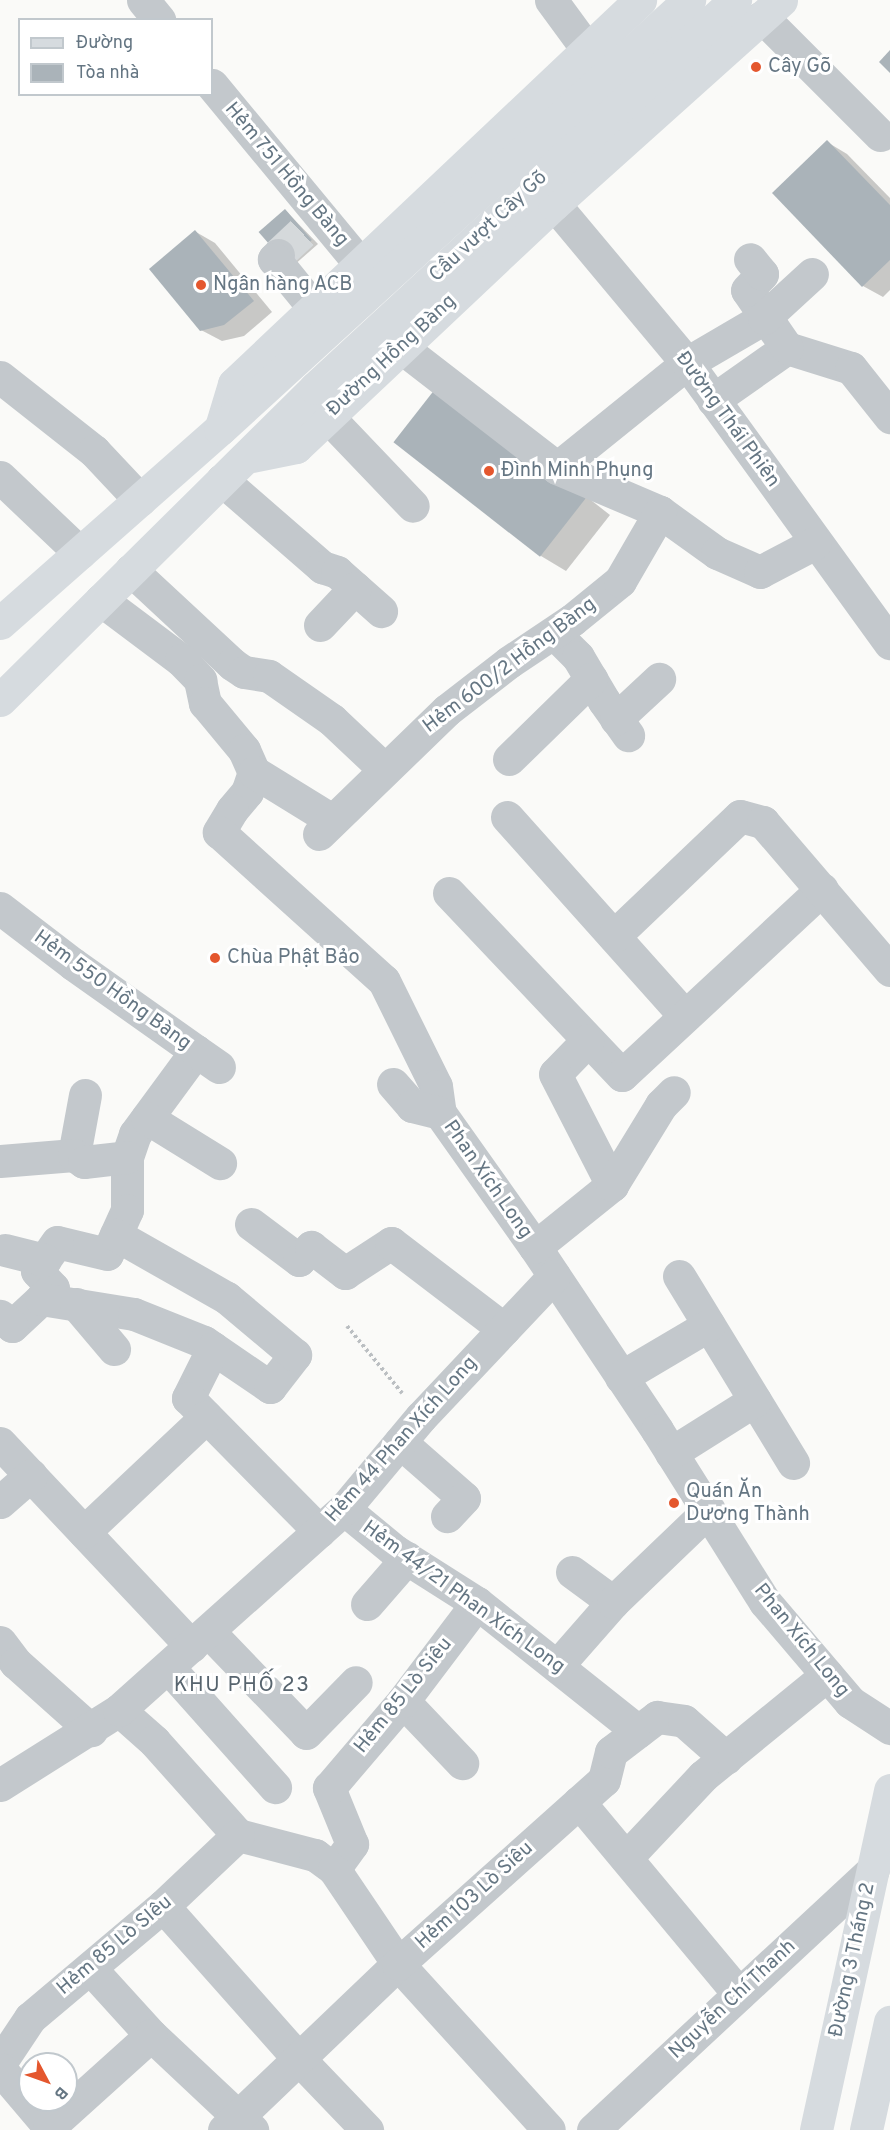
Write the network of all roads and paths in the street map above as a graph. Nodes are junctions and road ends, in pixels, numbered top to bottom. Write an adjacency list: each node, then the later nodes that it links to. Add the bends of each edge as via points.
1 (143, 0): 7 (street)
2 (551, 0): 8 (street)
3 (640, 0): 8 (main road)
4 (689, 0): 25 (main road, Cầu vượt Cây Gõ)
5 (735, 0): 23 (main road, Cầu vượt Cây Gõ)
6 (772, 9): 10 (street); 11 (main road, Đường Hồng Bàng)
7 (157, 18)
8 (587, 49): 14 (main road)
9 (213, 86): 14 (street, Hẻm 751 Hồng Bàng, via 312,224)
10 (880, 135)
11 (554, 204): 18 (main road, Đường Hồng Bàng); 20 (street, Đường Thái Phiên)
12 (278, 255): 16 (street, via 274,259)
13 (750, 259): 17 (street, via 762,274 747,290)
14 (361, 265): 16 (main road)
15 (812, 274): 17 (street)
16 (314, 308): 25 (main road, via 234,384)
17 (764, 318): 19 (street); 20 (street)
18 (402, 348): 23 (main road, Đường Hồng Bàng); 26 (street)
19 (787, 348): 22 (street); 24 (street, via 851,368)
20 (687, 363): 22 (street, Đường Thái Phiên); 26 (street)
21 (0, 377): 29 (street, via 94,451)
22 (713, 400): 32 (street, Đường Thái Phiên)
23 (321, 402): 28 (main road, Cầu vượt Cây Gõ); 30 (street)
24 (890, 417)
25 (220, 429): 29 (main road)
26 (557, 468): 31 (street)
27 (0, 477): 33 (street)
28 (222, 480): 34 (main road); 35 (street, via 322,567 337,572)
29 (140, 500): 33 (main road)
30 (413, 506)
31 (660, 512): 32 (street, via 717,554 760,572); 40 (street, Hẻm 600/2 Hồng Bàng, via 620,581)
32 (815, 543): 41 (street, Đường Thái Phiên)
33 (80, 553): 38 (main road)
34 (131, 570): 36 (main road); 46 (street, via 232,664 244,672 269,676 332,720)
35 (355, 588): 37 (street); 39 (street)
36 (101, 600): 44 (main road); 47 (street, via 181,660 200,680 206,703 244,750)
37 (381, 611)
38 (0, 622)
39 (320, 625)
40 (554, 633): 42 (street, via 578,657); 46 (street, Hẻm 600/2 Hồng Bàng, via 447,710)
41 (890, 643)
42 (591, 679): 43 (street, via 622,727); 45 (street)
43 (658, 679)
44 (0, 700)
45 (509, 759)
46 (383, 768): 47 (street, Hẻm 600/2 Hồng Bàng, via 325,827)
47 (254, 772): 59 (street, Phan Xích Long, via 247,792 219,832 384,981 436,1086)
48 (507, 817): 52 (street)
49 (822, 888): 52 (street, via 763,822 740,816); 53 (street); 54 (street)
50 (449, 893): 55 (street)
51 (4, 922): 60 (street, Hẻm 550 Hồng Bàng, via 208,1059)
52 (614, 936): 54 (street)
53 (890, 970)
54 (686, 1016): 55 (street, via 622,1076)
55 (588, 1040): 65 (street, via 555,1074)
56 (393, 1084): 59 (street, via 412,1106)
57 (674, 1092): 65 (street, via 661,1105)
58 (86, 1095): 61 (street)
59 (440, 1113): 68 (street, Phan Xích Long)
60 (147, 1118): 62 (street, Hẻm 550 Hồng Bàng, via 135,1134); 64 (street)
61 (74, 1155): 62 (street, via 84,1162); 63 (street)
62 (127, 1157): 67 (street, Hẻm 550 Hồng Bàng, via 127,1210)
63 (0, 1161)
64 (219, 1165)
65 (612, 1185): 68 (street)
66 (251, 1224): 78 (street, via 299,1260 311,1247 345,1273 391,1243)
67 (116, 1235): 70 (street, Hẻm 550 Hồng Bàng, via 107,1254 57,1242); 79 (street, via 235,1305 296,1355 270,1387)
68 (535, 1247): 71 (street, Phan Xích Long)
69 (5, 1250): 70 (street)
70 (45, 1260): 73 (street, via 37,1271 53,1287)
71 (554, 1276): 78 (street, Hẻm 44 Phan Xích Long); 81 (street, Phan Xích Long)
72 (679, 1276): 76 (street)
73 (41, 1299): 74 (street); 75 (street)
74 (76, 1304): 79 (street, via 134,1314); 80 (street)
75 (6, 1321)
76 (709, 1325): 81 (street); 82 (street)
77 (347, 1326): 84 (path)
78 (504, 1329): 84 (street, Hẻm 44 Phan Xích Long)
79 (213, 1348): 83 (street, via 188,1398)
80 (114, 1349)
81 (621, 1377): 87 (street, Phan Xích Long)
82 (755, 1400): 87 (street); 88 (street)
83 (206, 1417): 94 (street); 95 (street)
84 (421, 1417): 85 (street, Hẻm 44 Phan Xích Long)
85 (400, 1442): 91 (street, Hẻm 44 Phan Xích Long); 93 (street, via 464,1498)
86 (0, 1443): 89 (street)
87 (671, 1453): 92 (street, Phan Xích Long)
88 (794, 1463)
89 (31, 1475): 90 (street); 95 (street)
90 (0, 1502)
91 (344, 1509): 94 (street, Hẻm 44 Phan Xích Long); 96 (street, Hẻm 44/21 Phan Xích Long)
92 (708, 1510): 98 (street); 104 (street, Phan Xích Long, via 765,1602)
93 (447, 1515)
94 (320, 1531): 102 (street, Hẻm 44 Phan Xích Long)
95 (84, 1532): 102 (street)
96 (407, 1558): 99 (street, Hẻm 44/21 Phan Xích Long); 100 (street)
97 (572, 1572): 98 (street)
98 (612, 1602): 103 (street)
99 (477, 1603): 103 (street, Hẻm 44/21 Phan Xích Long); 106 (street, Hẻm 85 Lò Siêu)
100 (367, 1604)
101 (0, 1642): 109 (street, via 16,1663)
102 (189, 1648): 105 (street, via 306,1733); 107 (street, Hẻm 44 Phan Xích Long); 114 (street)
103 (557, 1666): 110 (street, Hẻm 44/21 Phan Xích Long)
104 (827, 1675): 108 (street, Phan Xích Long, via 850,1702); 111 (street)
105 (356, 1682)
106 (402, 1701): 112 (street); 119 (street, Hẻm 85 Lò Siêu, via 329,1788 352,1844)
107 (120, 1710): 109 (street, Hẻm 44 Phan Xích Long); 117 (street, via 154,1741)
108 (890, 1728)
109 (91, 1730): 113 (street, Hẻm 44 Phan Xích Long)
110 (638, 1731): 111 (street, Hẻm 103 Lò Siêu, via 657,1717 684,1721); 116 (street, Hẻm 103 Lò Siêu, via 611,1752 604,1780)
111 (726, 1758): 118 (street, via 703,1776)
112 (462, 1763)
113 (0, 1785)
114 (275, 1787)
115 (890, 1790): 120 (main road, Đường 3 Tháng 2)
116 (579, 1802): 118 (street); 122 (street, Hẻm 103 Lò Siêu)
117 (238, 1835): 119 (street, via 315,1855); 121 (street, Hẻm 85 Lò SIêu)
118 (626, 1858): 124 (street)
119 (334, 1869): 122 (street)
120 (873, 1870): 124 (street, Nguyễn Chí Thanh); 135 (main road, Đường 3 Tháng 2)
121 (163, 1906): 123 (street, Hẻm 85 Lò SIêu); 127 (street)
122 (399, 1964): 127 (street, Hẻm 103 Lò Siêu); 133 (street)
123 (90, 1968): 126 (street); 128 (street, Hẻm 85 Lò SIêu, via 30,2018)
124 (740, 1994): 134 (street, Nguyễn Chí Thanh)
125 (890, 2022): 136 (main road)
126 (151, 2035): 130 (street); 131 (street)
127 (298, 2058): 130 (street, Hẻm 103 Lò Siêu); 132 (street)
128 (0, 2062)
129 (0, 2069): 131 (street)
130 (238, 2126)
131 (50, 2128)
132 (367, 2130)
133 (549, 2130)
134 (593, 2130)
135 (816, 2130)
136 (866, 2130)

